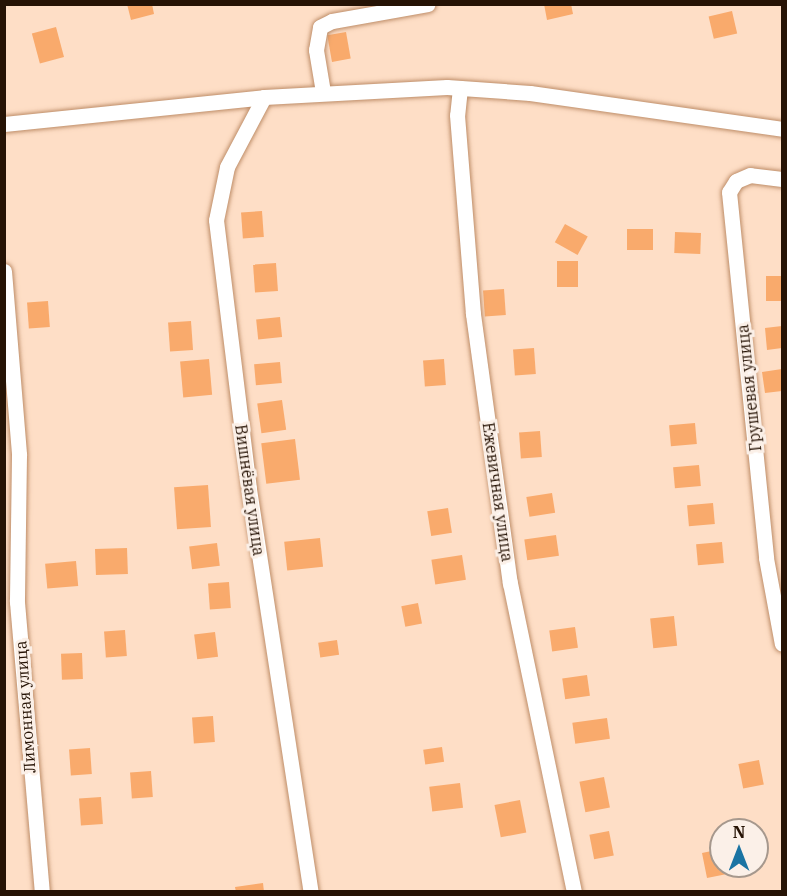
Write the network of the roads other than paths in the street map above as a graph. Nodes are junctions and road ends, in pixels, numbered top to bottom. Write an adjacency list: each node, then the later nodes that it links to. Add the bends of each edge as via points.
1 (428, 4): 3 (street, via 332,21 320,27 316,50)
2 (460, 88): 3 (street); 6 (street, via 530,93); 13 (street, Ежевичная улица, via 457,114 473,314 510,583)
3 (323, 92): 4 (street)
4 (264, 97): 5 (street); 12 (street, Вишнёвая улица, via 227,167 216,220 249,489)
5 (4, 124)
6 (783, 129)
7 (783, 179): 10 (street, Грушевая улица, via 750,175 736,181 729,192 766,558)
8 (4, 271): 9 (street, Лимонная улица, via 19,455)
9 (11, 603): 11 (street, Лимонная улица)
10 (783, 644)
11 (42, 891)
12 (311, 891)
13 (574, 891)

